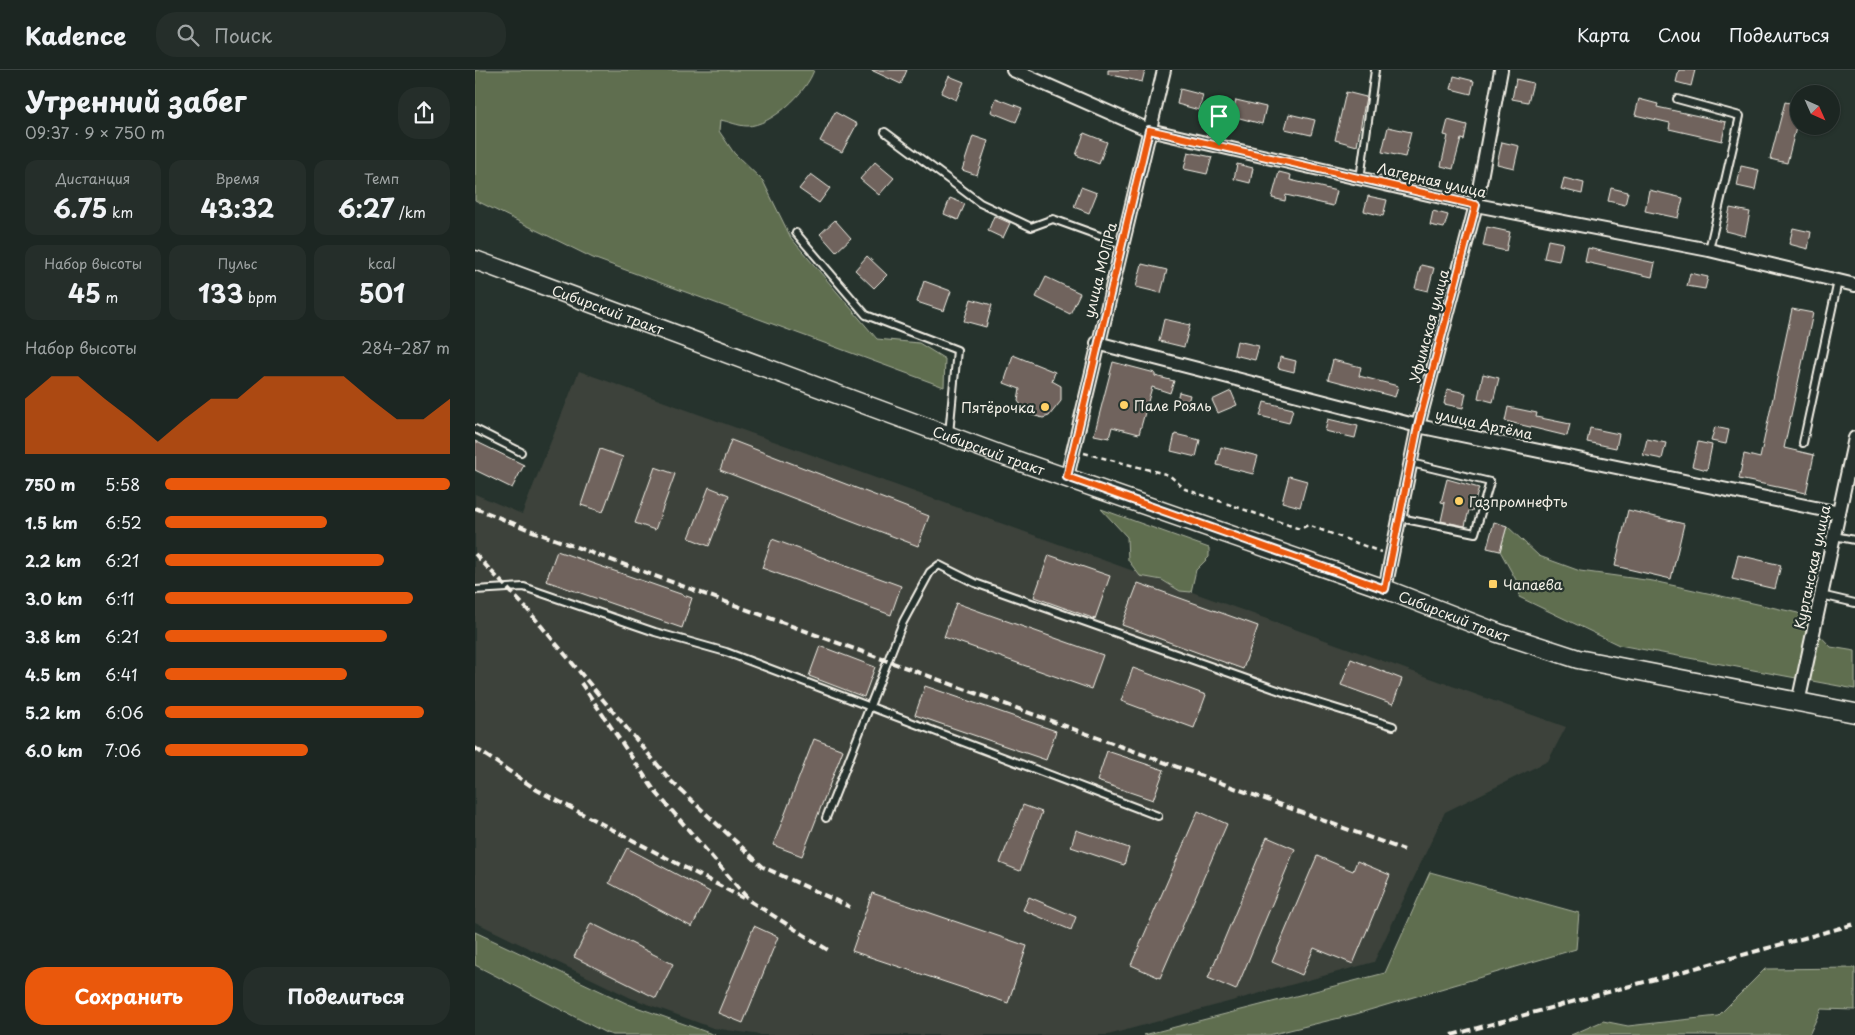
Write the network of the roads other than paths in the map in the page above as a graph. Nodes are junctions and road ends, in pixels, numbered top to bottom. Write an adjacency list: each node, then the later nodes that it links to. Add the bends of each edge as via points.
1 (1013, 70): 6 (street, Лагерная улица)
2 (1164, 70): 6 (street, улица МОПРа)
3 (1375, 70): 8 (lane)
4 (1500, 70): 9 (street, Уфимская улица)
5 (1677, 99): 12 (lane, via 1740,116)
6 (1149, 130): 8 (street, Лагерная улица); 11 (street, улица МОПРа)
7 (885, 132): 11 (lane, via 980,203 1031,227 1053,219)
8 (1360, 179): 9 (street, Лагерная улица)
9 (1476, 205): 12 (street, Лагерная улица); 17 (street, Уфимская улица)
10 (796, 233): 19 (lane, via 866,315 957,350)
11 (1122, 244): 16 (street, улица МОПРа)
12 (1709, 250): 14 (street, Лагерная улица)
13 (475, 260): 19 (main road, Сибирский тракт)
14 (1838, 281): 15 (street, Лагерная улица); 21 (lane)
15 (1855, 285)
16 (1097, 343): 17 (street, улица Артёма); 24 (street, улица МОПРа)
17 (1418, 426): 23 (street, Уфимская улица); 25 (street, улица Артёма)
18 (475, 429): 22 (lane)
19 (949, 435): 24 (main road, Сибирский тракт)
20 (1855, 438): 25 (street, Курганская улица)
21 (1803, 443)
22 (521, 452)
23 (1411, 463): 26 (street, Уфимская улица); 26 (lane, via 1490,482 1475,533)
24 (1067, 477): 29 (main road, Сибирский тракт)
25 (1839, 513): 27 (street, Курганская улица)
26 (1400, 518): 29 (street, Уфимская улица)
27 (1834, 536): 28 (lane); 31 (street, Курганская улица)
28 (1855, 540)
29 (1385, 589): 33 (main road, Сибирский тракт, via 1497,633 1577,659)
30 (475, 590): 34 (lane, via 524,587 655,632 727,652)
31 (1821, 595): 32 (lane); 33 (street, Курганская улица)
32 (1855, 603)
33 (1798, 703): 35 (main road, Сибирский тракт)
34 (869, 706): 36 (lane, via 903,622 929,572 939,565 975,583 1258,683); 37 (lane); 38 (lane)
35 (1855, 713)
36 (1393, 726)
37 (1158, 816)
38 (826, 818)

